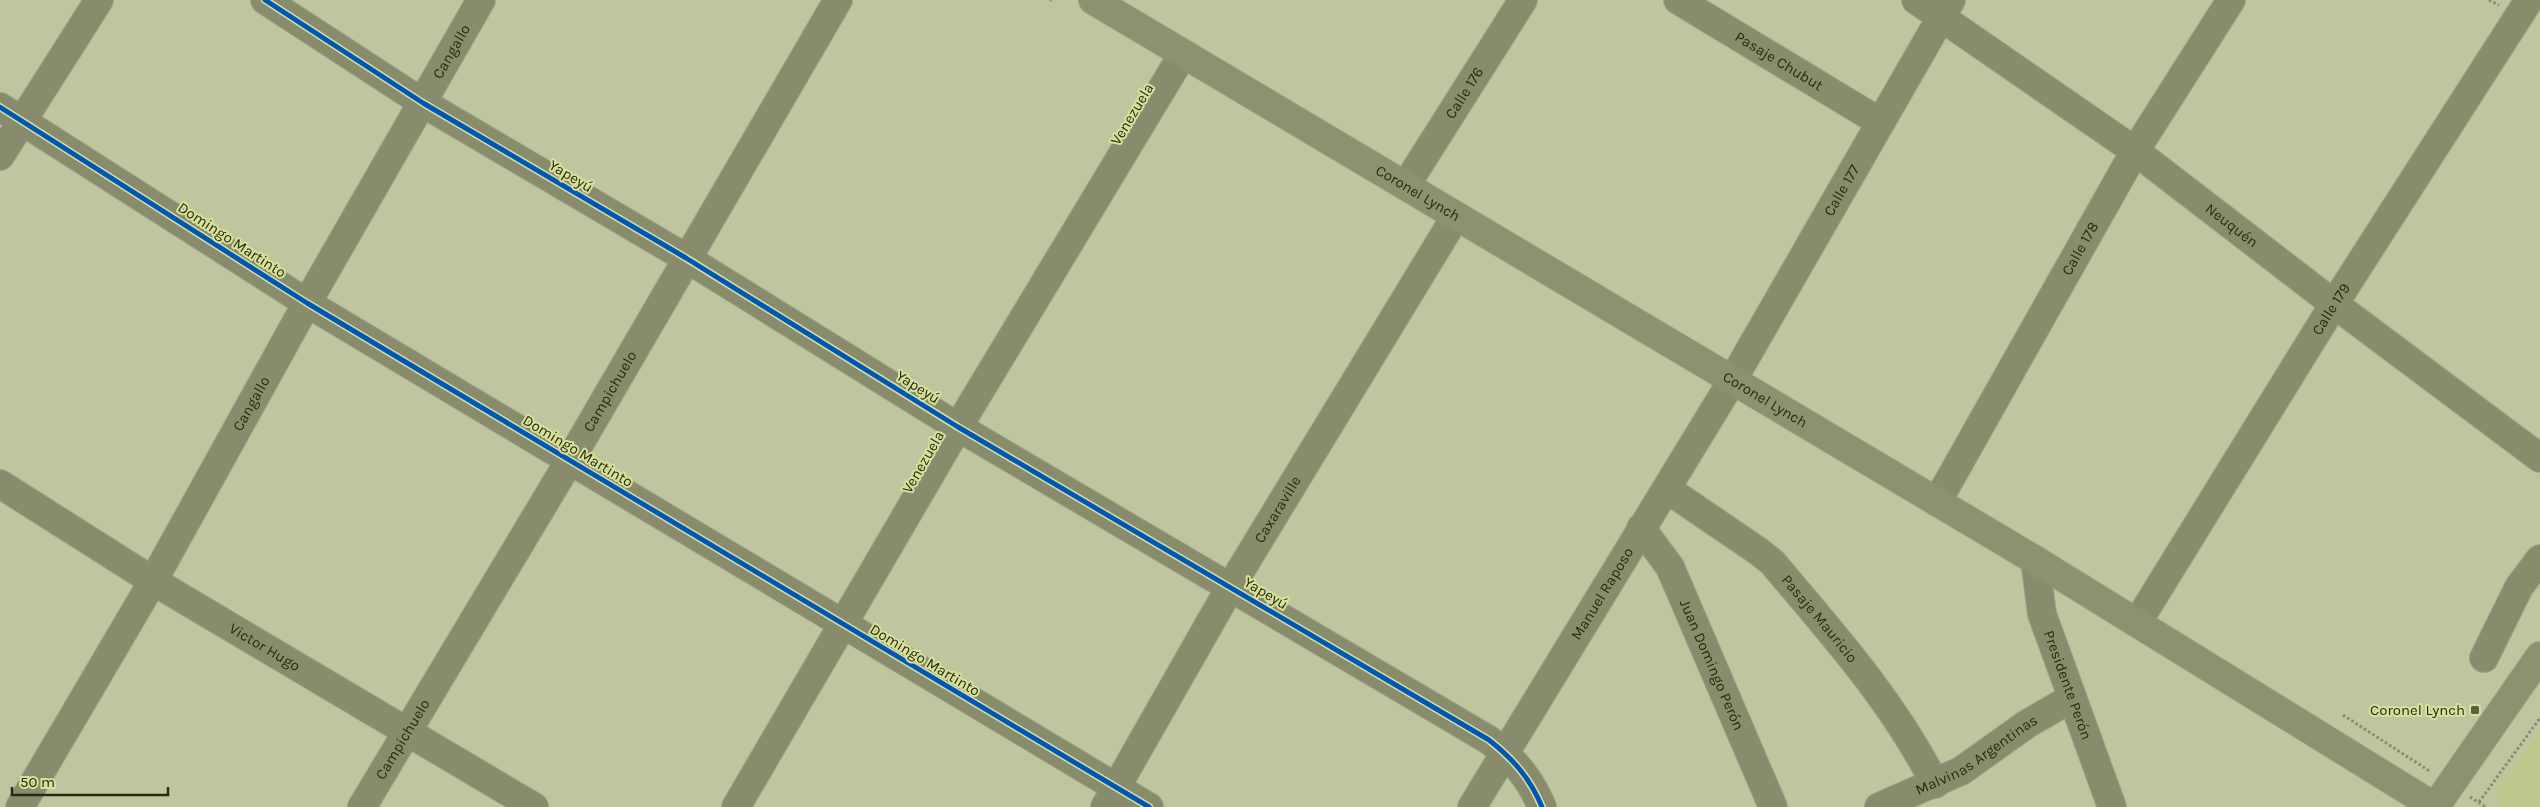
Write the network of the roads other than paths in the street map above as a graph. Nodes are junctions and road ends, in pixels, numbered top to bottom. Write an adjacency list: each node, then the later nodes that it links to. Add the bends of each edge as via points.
1 (98, 0): 16 (street)
2 (265, 0): 15 (street, Yapeyú)
3 (481, 0): 15 (street, Cangallo)
4 (838, 0): 22 (street, Campichuelo)
5 (1093, 0): 14 (main road, Coronel Lynch)
6 (1523, 0): 20 (street, Calle 176)
7 (1678, 0): 17 (street, Pasaje Chubut)
8 (1916, 0): 13 (street, Neuquén)
9 (2232, 0): 18 (street, Calle 178)
10 (2529, 0): 24 (street, Calle 179)
11 (2536, 0): 12 (street)
12 (2540, 2)
13 (1947, 8): 17 (street, Calle 177); 18 (street, Neuquén)
14 (1183, 54): 20 (main road, Coronel Lynch); 26 (street, Venezuela)
15 (423, 103): 22 (street, Yapeyú); 23 (street, Cangallo)
16 (11, 114): 19 (street); 23 (street, Domingo Martinto)
17 (1880, 122): 25 (street, Calle 177)
18 (2135, 151): 24 (street, Neuquén); 31 (street, Calle 178)
19 (0, 156)
20 (1406, 185): 21 (main road, Coronel Lynch)
21 (1456, 216): 25 (main road, Coronel Lynch); 36 (street, Caxaraville)
22 (686, 258): 26 (street, Yapeyú); 28 (street, Campichuelo)
23 (307, 302): 28 (street, Domingo Martinto); 35 (street, Cangallo)
24 (2334, 304): 27 (street, Neuquén); 37 (street, Calle 179)
25 (1732, 381): 30 (street, Manuel Raposo); 31 (main road, Coronel Lynch)
26 (958, 427): 36 (street, Yapeyú); 38 (street, Venezuela)
27 (2540, 458)
28 (570, 460): 38 (street, Domingo Martinto); 42 (street, Campichuelo)
29 (0, 484): 35 (street, Victor Hugo)
30 (1667, 489): 32 (street, Manuel Raposo); 44 (street, Pasaje Mauricio, via 1772,562 1848,653 1919,751)
31 (1937, 502): 34 (main road, Coronel Lynch)
32 (1641, 528): 43 (street, Manuel Raposo); 53 (street, Juan Domingo Perón, via 1670,567)
33 (2540, 559): 40 (street, via 2518,587)
34 (2035, 560): 37 (main road, Coronel Lynch); 41 (street, Presidente Perón, via 2042,614)
35 (153, 581): 42 (street, Victor Hugo); 46 (street, Cangallo)
36 (1231, 586): 43 (street, Yapeyú); 45 (street, Caxaraville)
37 (2137, 623): 56 (main road, Coronel Lynch)
38 (842, 625): 45 (street, Domingo Martinto); 49 (street, Venezuela)
39 (2540, 656): 56 (main road)
40 (2484, 658)
41 (2072, 698): 44 (street, Malvinas Argentinas); 55 (street, Presidente Perón)
42 (407, 732): 47 (street, Campichuelo); 48 (street, Victor Hugo)
43 (1504, 752): 51 (street, Manuel Raposo); 52 (street, Yapeyú, via 1525,774)
44 (1936, 784): 54 (street, Malvinas Argentinas)
45 (1111, 797): 50 (street, Domingo Martinto)
46 (20, 807)
47 (362, 807)
48 (534, 807)
49 (736, 807)
50 (1149, 807)
51 (1472, 807)
52 (1542, 807)
53 (1772, 807)
54 (1879, 807)
55 (2112, 807)
56 (2435, 807)

